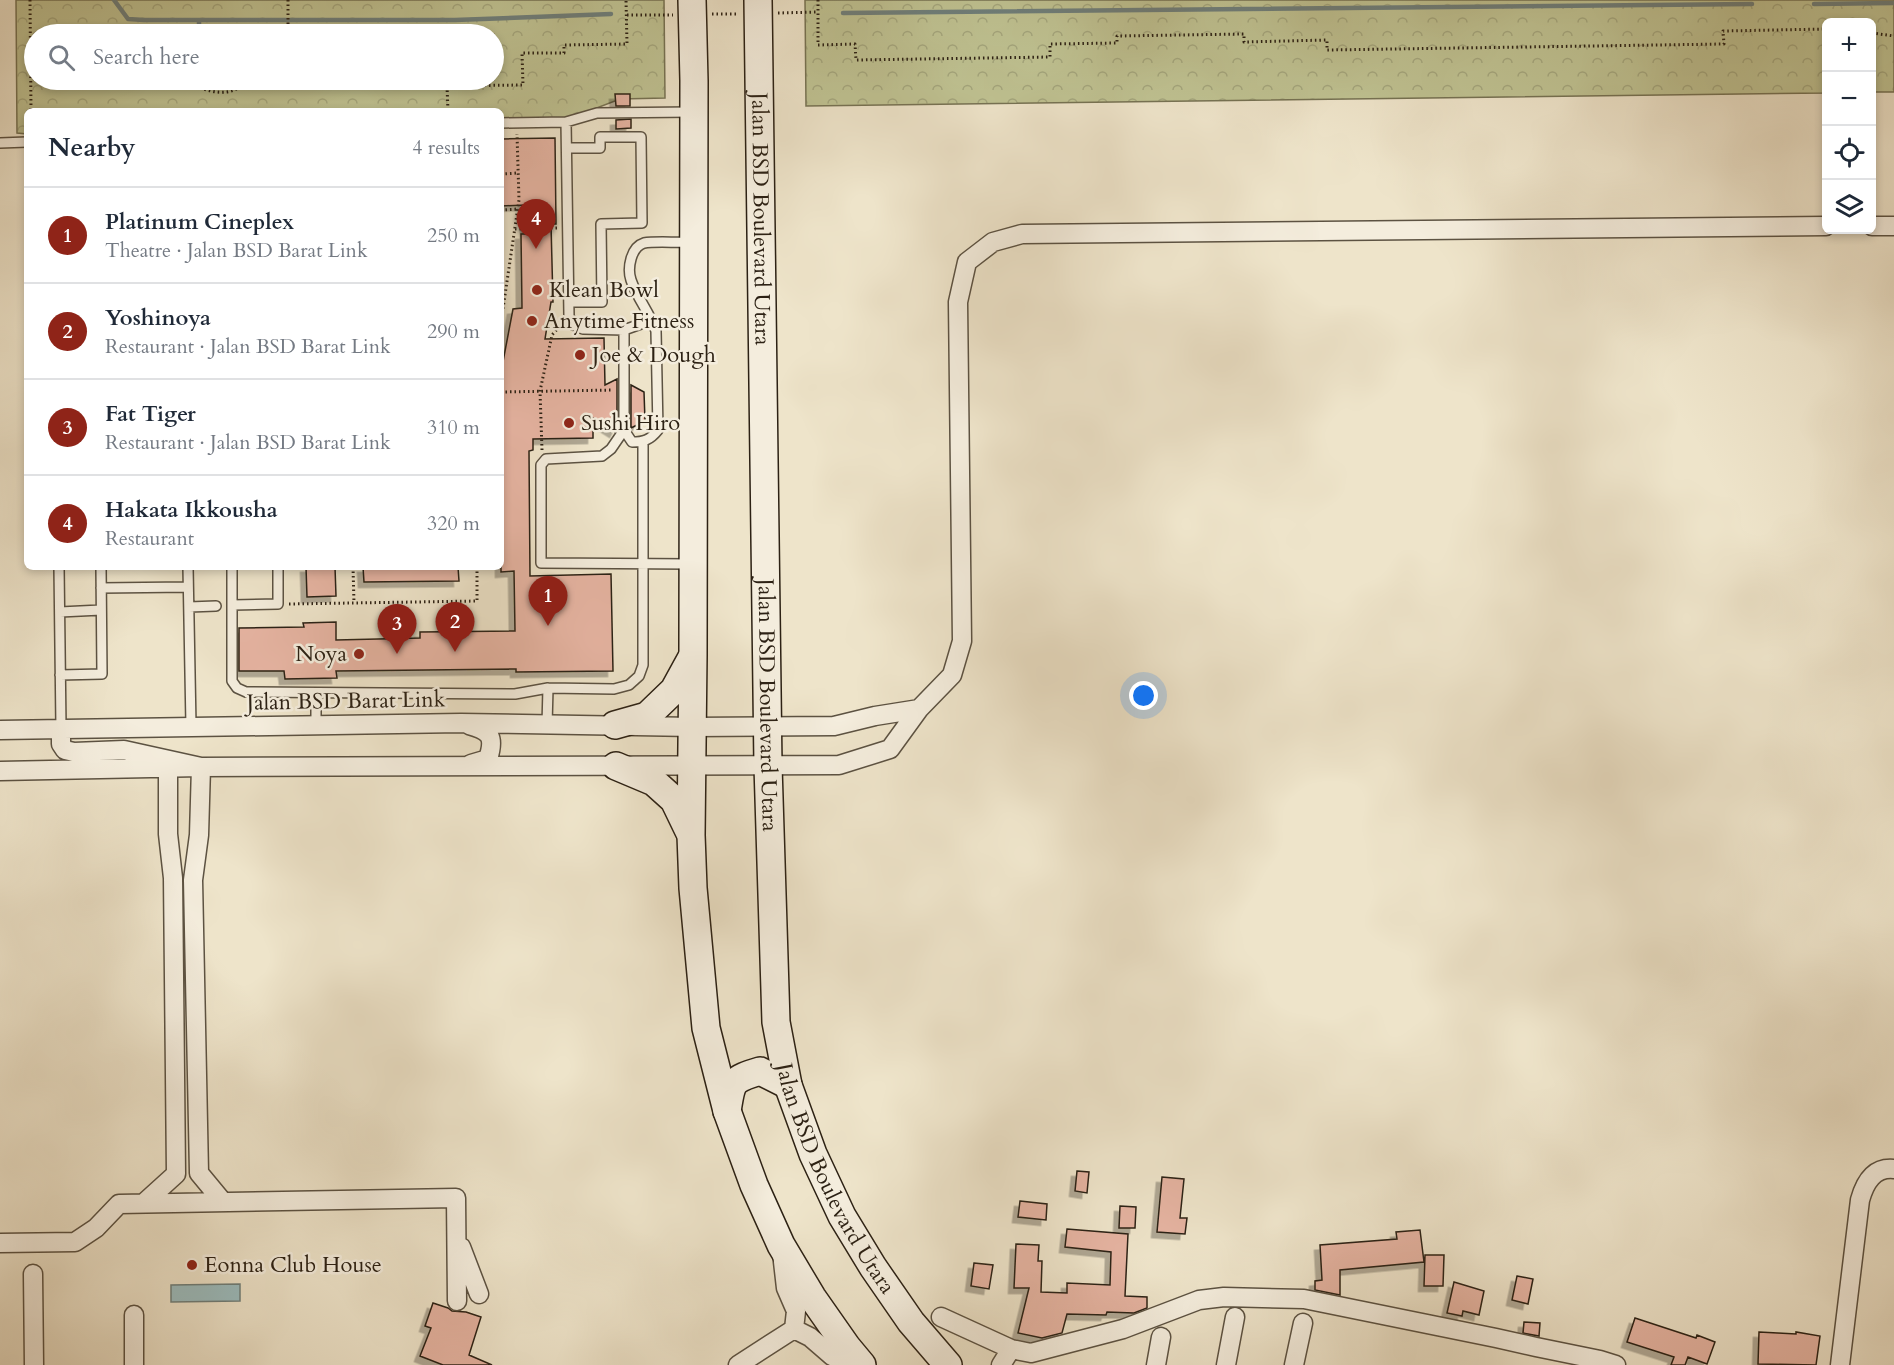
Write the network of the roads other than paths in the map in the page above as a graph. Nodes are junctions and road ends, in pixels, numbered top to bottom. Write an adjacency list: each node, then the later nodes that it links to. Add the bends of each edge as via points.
1 (692, 7): 3 (main road)
2 (758, 7): 42 (main road, Jalan BSD Boulevard Utara)
3 (694, 112): 4 (lane, via 597,113); 12 (main road)
4 (566, 122): 5 (lane); 8 (lane)
5 (504, 123)
6 (24, 142): 7 (lane)
7 (0, 143)
8 (567, 148): 13 (lane); 13 (lane, via 600,148 600,137 641,137 642,223 601,224 602,302)
9 (1822, 226): 36 (street, via 1022,234 993,242 967,262 958,302 962,641 952,675)
10 (1876, 226): 11 (street)
11 (1894, 226)
12 (694, 242): 14 (lane, via 643,243 634,250 630,279); 19 (main road)
13 (569, 302): 15 (lane, via 573,325 583,329)
14 (652, 320): 15 (lane); 17 (lane, via 656,331 658,430)
15 (624, 330): 16 (lane)
16 (624, 430): 17 (lane, via 632,442); 18 (lane, via 602,456 546,459 541,465 541,563)
17 (643, 442): 18 (lane)
18 (643, 564): 19 (lane); 34 (lane, via 643,665 639,676 629,685 614,689)
19 (693, 564): 32 (main road)
20 (59, 570): 31 (lane)
21 (101, 570): 26 (lane)
22 (188, 570): 25 (lane)
23 (232, 570): 27 (lane)
24 (278, 570): 27 (lane, via 278,604)
25 (188, 587): 26 (lane); 29 (lane)
26 (101, 588): 30 (lane)
27 (233, 605): 35 (lane, via 232,681 237,688 246,692)
28 (216, 606): 29 (lane)
29 (189, 607): 40 (lane)
30 (101, 610): 31 (lane); 33 (lane, via 102,674)
31 (60, 612): 33 (lane)
32 (693, 655): 41 (main road, via 674,690 646,716); 43 (main road)
33 (60, 675): 44 (lane)
34 (548, 688): 35 (lane, via 515,694); 39 (lane)
35 (316, 693): 38 (lane)
36 (919, 709): 42 (street, Jalan BSD Barat Link, via 834,726); 48 (street, via 890,749 838,765)
37 (461, 723): 38 (street, Jalan BSD Barat Link); 39 (street, Jalan BSD Barat Link); 46 (street, via 483,729 492,746 488,759)
38 (316, 725): 40 (street, Jalan BSD Barat Link)
39 (547, 725): 41 (street, Jalan BSD Barat Link)
40 (191, 726): 44 (street, Jalan BSD Barat Link)
41 (615, 726): 43 (street, Jalan BSD Barat Link)
42 (768, 726): 43 (street, Jalan BSD Barat Link); 48 (main road, Jalan BSD Boulevard Utara)
43 (693, 727): 51 (main road)
44 (61, 729): 45 (street, Jalan BSD Barat Link); 50 (street, via 65,750 124,750)
45 (0, 730)
46 (462, 766): 47 (street); 50 (street)
47 (616, 766): 51 (street); 55 (main road, via 654,782 674,800)
48 (768, 766): 51 (street); 56 (main road, Jalan BSD Boulevard Utara, via 776,1022)
49 (168, 767): 50 (street); 52 (street); 53 (street)
50 (201, 767): 54 (street)
51 (693, 767): 55 (main road)
52 (0, 771)
53 (168, 834): 54 (street); 60 (street, via 173,878)
54 (199, 835): 59 (street, via 193,880)
55 (691, 835): 57 (main road, via 706,1028)
56 (788, 1085): 57 (main road, via 760,1071 742,1077 732,1084); 76 (main road, Jalan BSD Boulevard Utara, via 813,1155 842,1216 911,1322)
57 (727, 1111): 65 (main road)
58 (1894, 1169): 89 (street, via 1880,1170 1863,1188)
59 (198, 1173): 60 (street); 61 (street)
60 (176, 1174): 62 (street)
61 (223, 1202): 62 (street); 63 (street, via 456,1198)
62 (144, 1203): 64 (street, via 119,1204 96,1228 75,1242)
63 (457, 1237): 67 (street); 68 (street)
64 (0, 1243)
65 (781, 1245): 73 (street, via 786,1288 796,1311); 82 (main road, via 812,1297)
66 (33, 1274): 78 (street)
67 (479, 1294)
68 (457, 1301)
69 (134, 1315): 79 (street)
70 (941, 1317): 75 (street)
71 (1235, 1317): 86 (street)
72 (1303, 1323): 87 (street)
73 (794, 1329): 80 (street); 81 (street)
74 (1161, 1337): 85 (street)
75 (1011, 1349): 77 (street); 84 (street)
76 (941, 1357): 83 (street)
77 (1026, 1359): 88 (street, via 1199,1300 1224,1298 1304,1299)
78 (34, 1365)
79 (134, 1365)
80 (738, 1365)
81 (850, 1365)
82 (862, 1365)
83 (958, 1365)
84 (1000, 1365)
85 (1155, 1365)
86 (1226, 1365)
87 (1294, 1365)
88 (1616, 1365)
89 (1840, 1365)

